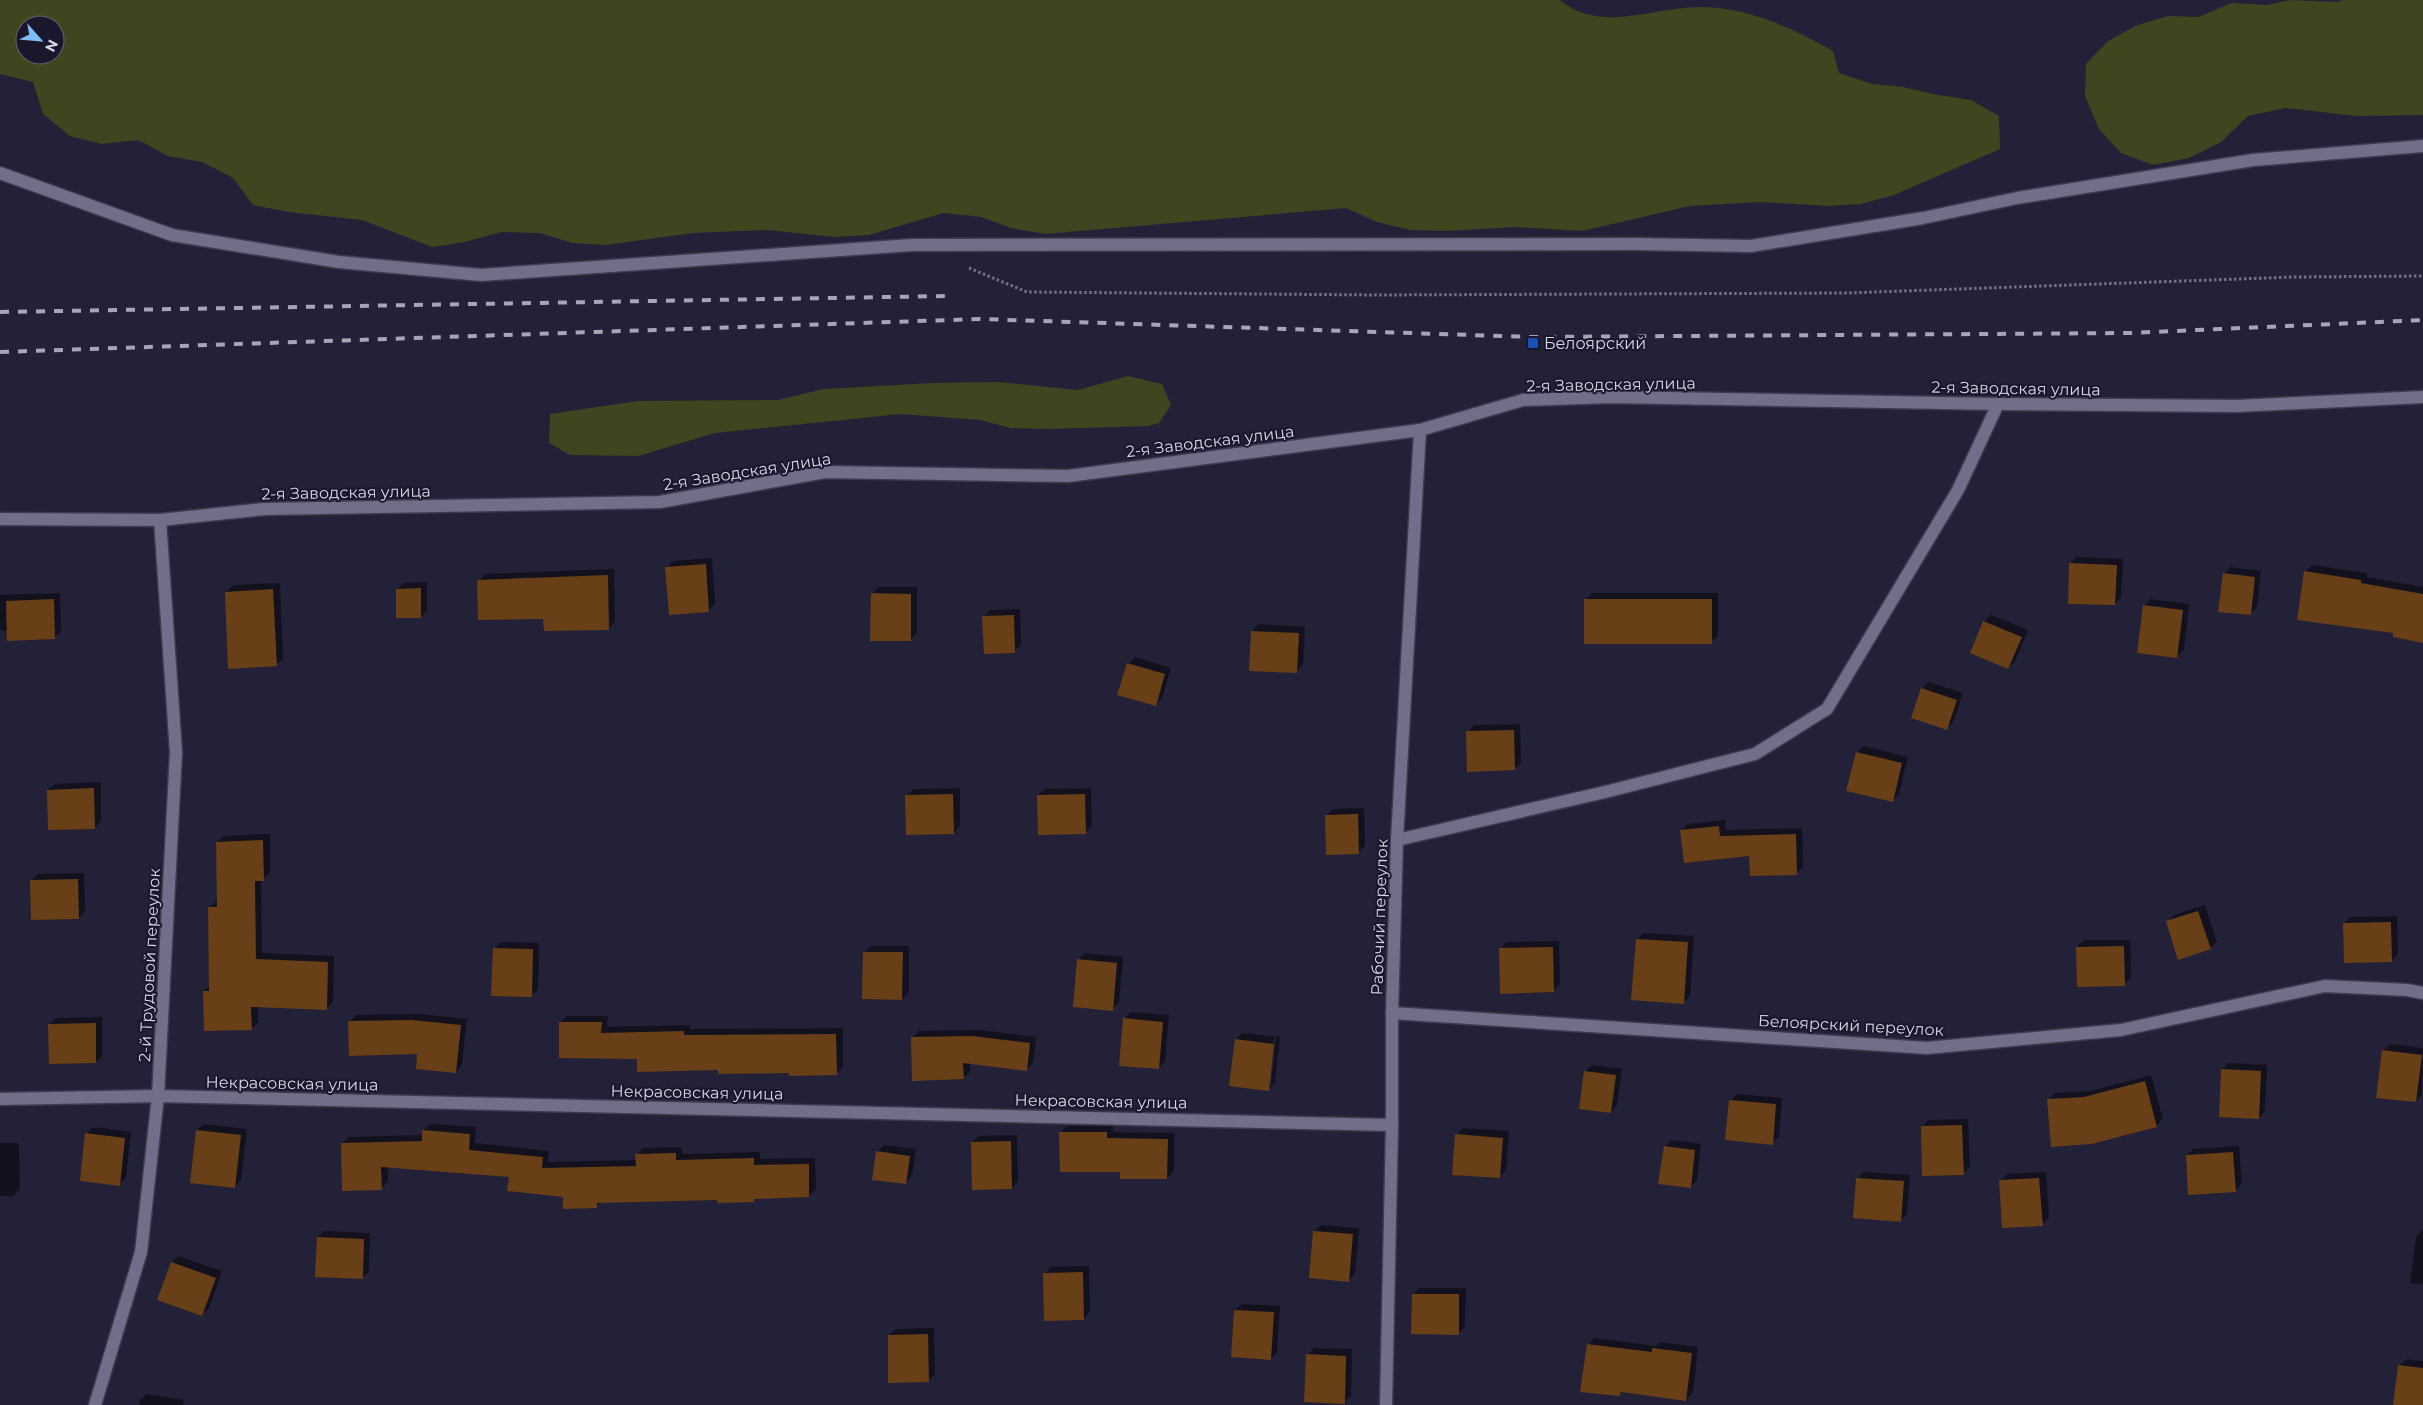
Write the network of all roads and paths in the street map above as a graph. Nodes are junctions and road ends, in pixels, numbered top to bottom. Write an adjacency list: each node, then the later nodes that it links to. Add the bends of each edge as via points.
1 (2423, 146): 2 (street, via 2253,160 1751,246 912,245 480,275 339,262 172,235)
2 (0, 174)
3 (965, 267): 4 (path, via 1027,292 1377,295 1847,293)
4 (2423, 276)
5 (2423, 397): 6 (street, 2-я Заводская улица, via 2237,406)
6 (1998, 404): 7 (street, 2-я Заводская улица, via 1610,397 1522,400); 10 (street, via 1958,490 1827,709 1755,754)
7 (1420, 430): 9 (street, 2-я Заводская улица, via 1068,476 825,472 660,502 264,509); 10 (street, Рабочий переулок)
8 (0, 519): 9 (street, 2-я Заводская улица)
9 (160, 520): 13 (street, 2-й Трудовой переулок, via 176,752)
10 (1397, 840): 12 (street, Рабочий переулок)
11 (2423, 992): 12 (street, Белоярский переулок, via 2325,986 2121,1030 1927,1048)
12 (1392, 1013): 15 (street, Рабочий переулок)
13 (158, 1096): 14 (street, Некрасовская улица); 15 (street, Некрасовская улица); 16 (street, 2-й Трудовой переулок, via 141,1252)
14 (0, 1099)
15 (1392, 1124): 17 (street, Рабочий переулок)
16 (95, 1405)
17 (1386, 1405)

